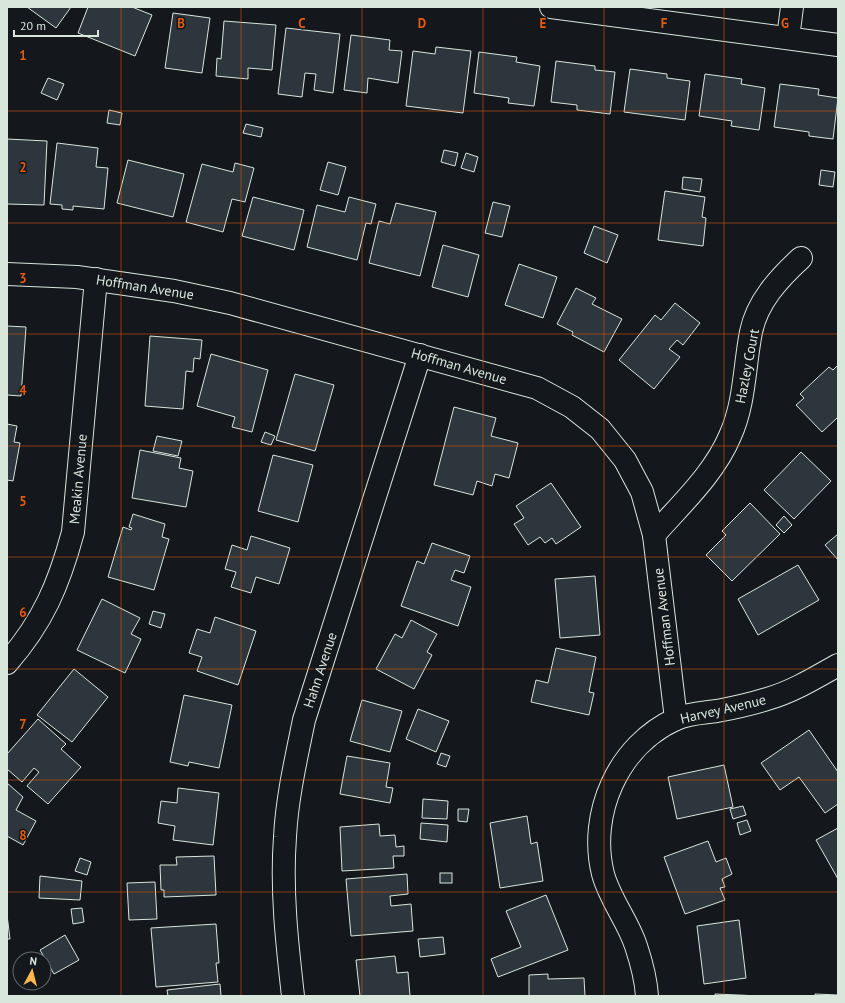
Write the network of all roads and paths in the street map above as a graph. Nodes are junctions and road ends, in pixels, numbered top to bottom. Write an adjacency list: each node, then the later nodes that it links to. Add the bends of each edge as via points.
1 (551, 7): 3 (street)
2 (792, 7): 3 (street)
3 (788, 38): 4 (street)
4 (838, 45)
5 (801, 258): 9 (street, Hazley Court, via 782,275 765,299 751,331 742,400 730,436 712,467)
6 (7, 274): 7 (street, Hoffman Avenue)
7 (96, 279): 8 (street, Hoffman Avenue, via 230,303); 10 (street, Meakin Avenue, via 73,532 62,571 46,608)
8 (420, 355): 9 (street, Hoffman Avenue, via 537,388 572,407 600,429 625,460 642,492); 13 (street, Hahn Avenue, via 304,720 292,773 285,838 284,902)
9 (654, 534): 12 (street, Hoffman Avenue)
10 (7, 663)
11 (838, 665): 12 (street, Harvey Avenue, via 806,684 767,699)
12 (676, 719): 14 (street, Harvey Avenue, via 654,731 634,750 611,784 602,815 599,844 604,874 636,945)
13 (293, 996)
14 (648, 996)

